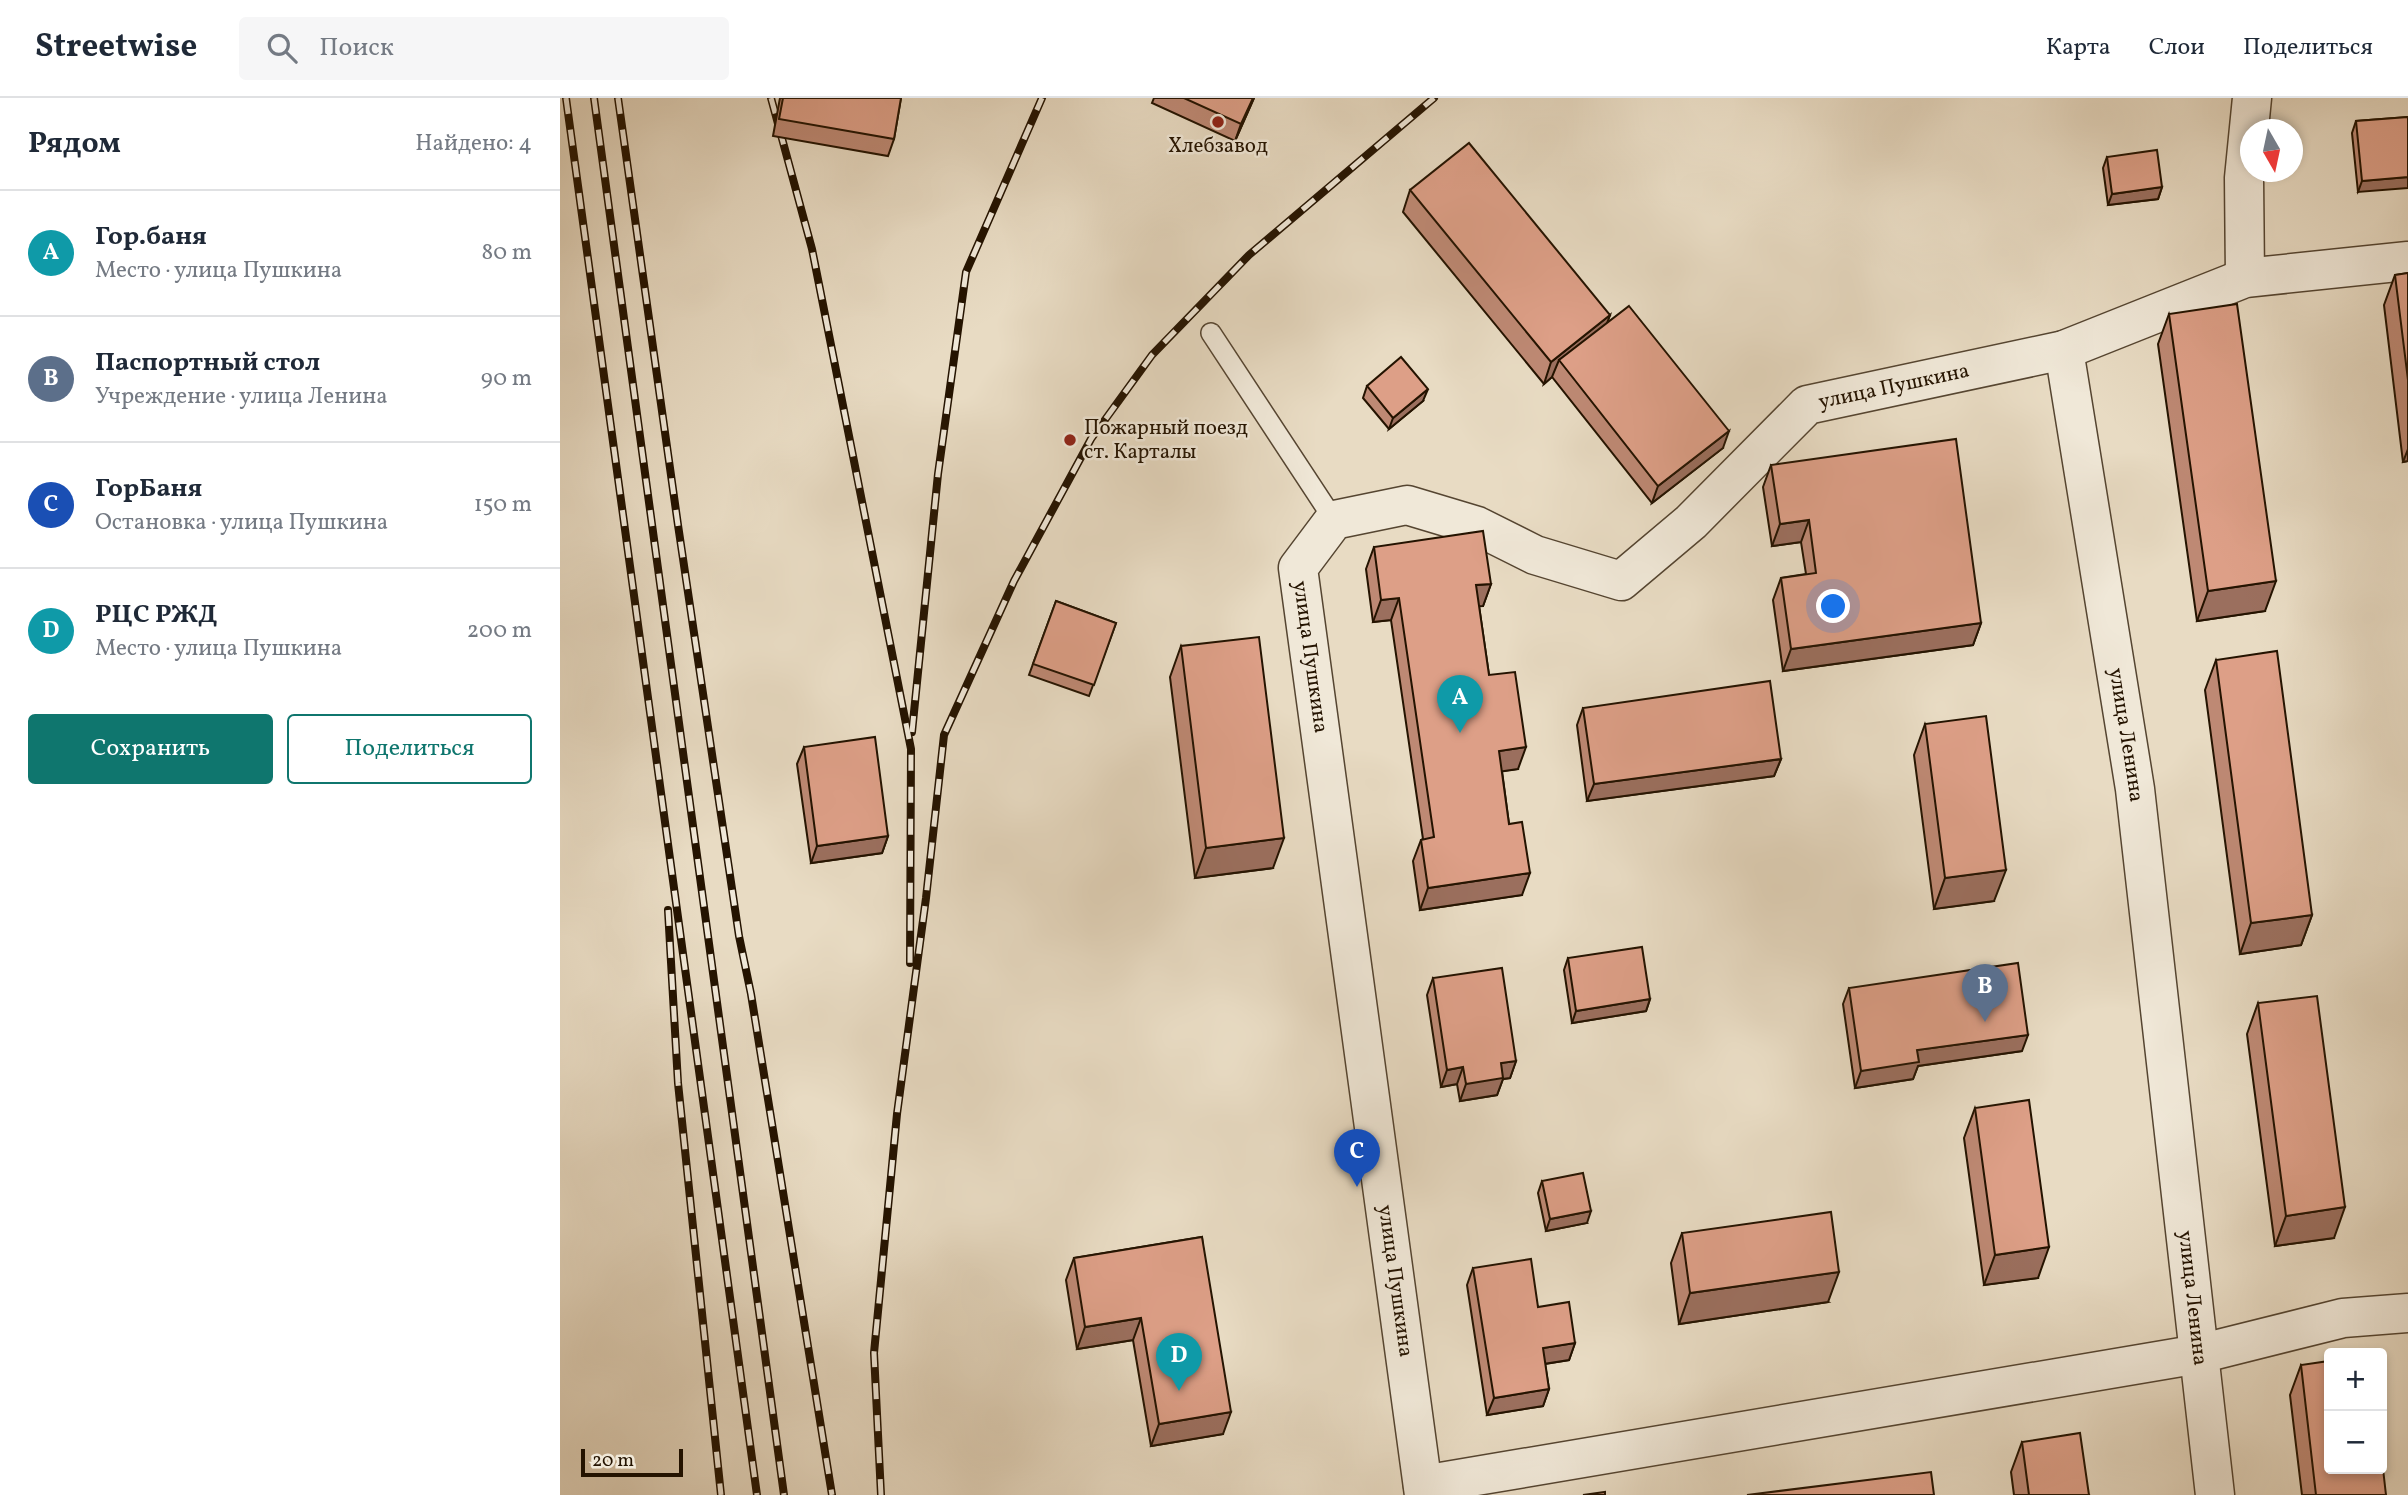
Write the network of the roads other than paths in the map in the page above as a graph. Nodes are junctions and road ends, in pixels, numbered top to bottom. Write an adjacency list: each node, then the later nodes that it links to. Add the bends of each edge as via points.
1 (2252, 98): 3 (street, via 2244,178)
2 (2408, 261): 3 (street)
3 (2245, 278): 5 (street)
4 (1211, 333): 6 (lane)
5 (2064, 351): 6 (street, улица Пушкина, via 1807,405 1691,522 1621,581 1535,555 1477,526 1408,505); 8 (street, улица Ленина, via 2135,789)
6 (1334, 520): 9 (street, улица Пушкина, via 1298,568)
7 (2408, 1313): 8 (street, via 2343,1318)
8 (2199, 1354): 9 (street); 10 (street, улица Ленина)
9 (1423, 1490)
10 (2215, 1495)

